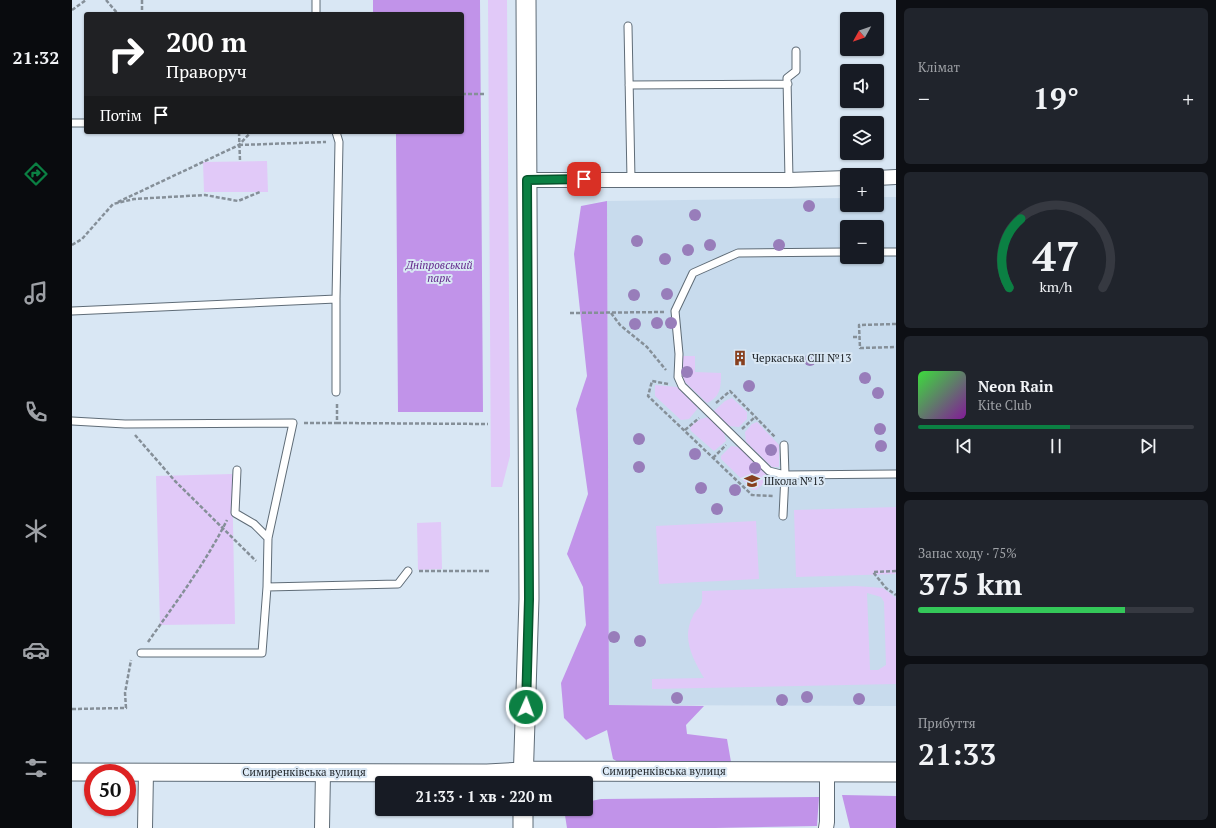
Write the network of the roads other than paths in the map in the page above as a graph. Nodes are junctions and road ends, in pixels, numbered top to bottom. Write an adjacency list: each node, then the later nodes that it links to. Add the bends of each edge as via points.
1 (316, 0): 3 (lane)
2 (526, 0): 15 (main road)
3 (316, 12)
4 (628, 26): 7 (lane)
5 (796, 51): 6 (lane, via 796,70 787,78)
6 (788, 84): 7 (lane); 16 (lane)
7 (629, 85): 14 (lane)
8 (72, 123): 9 (lane)
9 (84, 123)
10 (337, 134): 20 (lane, via 339,142)
11 (896, 177): 13 (street)
12 (840, 178): 16 (street)
13 (884, 178)
14 (631, 179): 15 (street); 16 (street)
15 (527, 180): 39 (main road, via 529,599)
16 (789, 180)
17 (840, 252): 27 (lane, via 738,254 693,274 675,312 679,354 678,377 682,386 769,470)
18 (884, 252): 19 (lane)
19 (896, 252)
20 (336, 299): 21 (lane); 22 (lane)
21 (72, 311)
22 (336, 392)
23 (72, 421): 29 (lane, via 125,424 294,423)
24 (784, 446): 27 (lane)
25 (237, 470): 29 (lane, via 235,513 254,524)
26 (896, 474): 27 (lane)
27 (785, 475): 28 (lane)
28 (783, 516)
29 (268, 538): 31 (lane)
30 (408, 571): 31 (lane, via 398,584)
31 (267, 587): 32 (lane, via 262,653)
32 (141, 653)
33 (72, 772): 34 (street, Симиренківська вулиця)
34 (146, 772): 35 (street, Симиренківська вулиця); 42 (street)
35 (323, 772): 38 (street, Симиренківська вулиця, via 487,773); 43 (street)
36 (827, 772): 37 (main road, Симиренківська вулиця); 40 (main road, Симиренківська вулиця); 45 (street)
37 (896, 772)
38 (515, 776)
39 (524, 776)
40 (585, 776)
41 (523, 816): 44 (main road)
42 (145, 828)
43 (322, 828)
44 (523, 828)
45 (826, 828)

